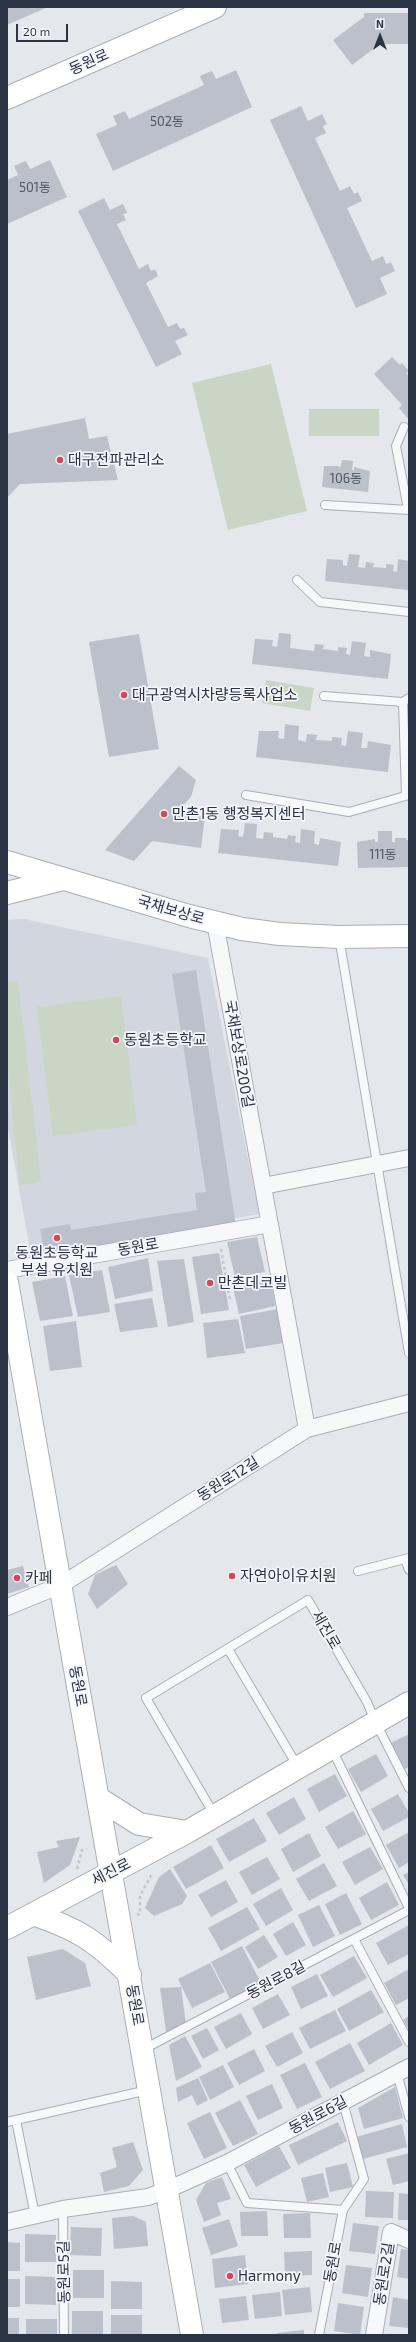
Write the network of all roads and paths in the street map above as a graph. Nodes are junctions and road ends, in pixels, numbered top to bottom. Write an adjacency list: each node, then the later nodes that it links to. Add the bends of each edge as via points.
1 (215, 7): 2 (main road, 동원로)
2 (7, 98)
3 (404, 426): 5 (lane, via 396,446)
4 (325, 505): 5 (lane)
5 (408, 509)
6 (297, 580): 7 (lane, via 320,602)
7 (409, 612)
8 (324, 696): 9 (lane)
9 (406, 700): 11 (lane)
10 (246, 795): 11 (lane, via 349,812)
11 (408, 795)
12 (7, 862): 13 (main road, 국채보상로)
13 (63, 879): 14 (main road); 15 (main road, 국채보상로)
14 (7, 893)
15 (214, 922): 17 (main road, 국채보상로, via 280,934); 20 (street, 국채보상로200길)
16 (409, 936): 17 (main road, 국채보상로)
17 (339, 937): 19 (lane)
18 (409, 1158): 19 (street)
19 (377, 1164): 20 (street); 25 (lane)
20 (263, 1186): 21 (street, 국채보상로200길)
21 (270, 1224): 22 (street, 동원로); 27 (street, 국채보상로200길)
22 (218, 1233): 23 (street, 동원로); 24 (path)
23 (7, 1283): 31 (main road, 동원로)
24 (230, 1300)
25 (409, 1353)
26 (409, 1403): 27 (street, 동원로12길)
27 (307, 1429): 31 (street, 동원로12길)
28 (407, 1558): 29 (lane); 30 (lane)
29 (409, 1570)
30 (358, 1571)
31 (61, 1585): 32 (street, 동원로12길); 39 (main road, 동원로)
32 (7, 1607)
33 (228, 1649): 35 (lane, 세진로, via 308,1600 368,1702); 37 (lane); 40 (lane, 세진로, via 146,1698)
34 (409, 1703): 35 (main road, 세진로)
35 (376, 1723): 36 (main road, 세진로); 38 (lane, 세진로)
36 (332, 1749): 37 (main road, 세진로); 43 (lane)
37 (299, 1768): 40 (main road, 세진로)
38 (409, 1788)
39 (98, 1798): 41 (main road, via 139,1824); 42 (main road, 동원로)
40 (215, 1816): 41 (main road, 세진로)
41 (187, 1832): 42 (main road, 세진로)
42 (113, 1873): 44 (main road, 세진로, via 83,1886); 47 (main road, 동원로)
43 (409, 1909): 46 (lane, 동원로8길)
44 (33, 1914): 45 (main road, 세진로); 47 (main road, via 66,1925 83,1934 104,1949)
45 (7, 1928)
46 (354, 1939): 48 (lane); 49 (lane, 동원로8길)
47 (130, 1975): 49 (main road, 동원로)
48 (409, 2042)
49 (143, 2050): 51 (main road, 동원로)
50 (403, 2070): 52 (street, 동원로6길); 53 (lane)
51 (150, 2089): 54 (lane); 57 (main road, 동원로)
52 (342, 2102): 56 (street, 동원로6길); 59 (lane, 동원로, via 364,2179)
53 (409, 2117)
54 (16, 2120): 55 (lane); 60 (lane)
55 (7, 2122)
56 (227, 2162): 57 (street, 동원로6길); 59 (lane, via 247,2204)
57 (167, 2190): 58 (street, via 148,2197); 64 (main road, 동원로)
58 (63, 2209): 60 (street); 63 (lane, 동원로5길)
59 (342, 2210): 65 (lane, 동원로)
60 (35, 2216): 61 (street)
61 (7, 2222)
62 (409, 2240): 66 (street, 동원로2길, via 391,2232)
63 (64, 2335)
64 (192, 2335)
65 (319, 2335)
66 (374, 2335)

